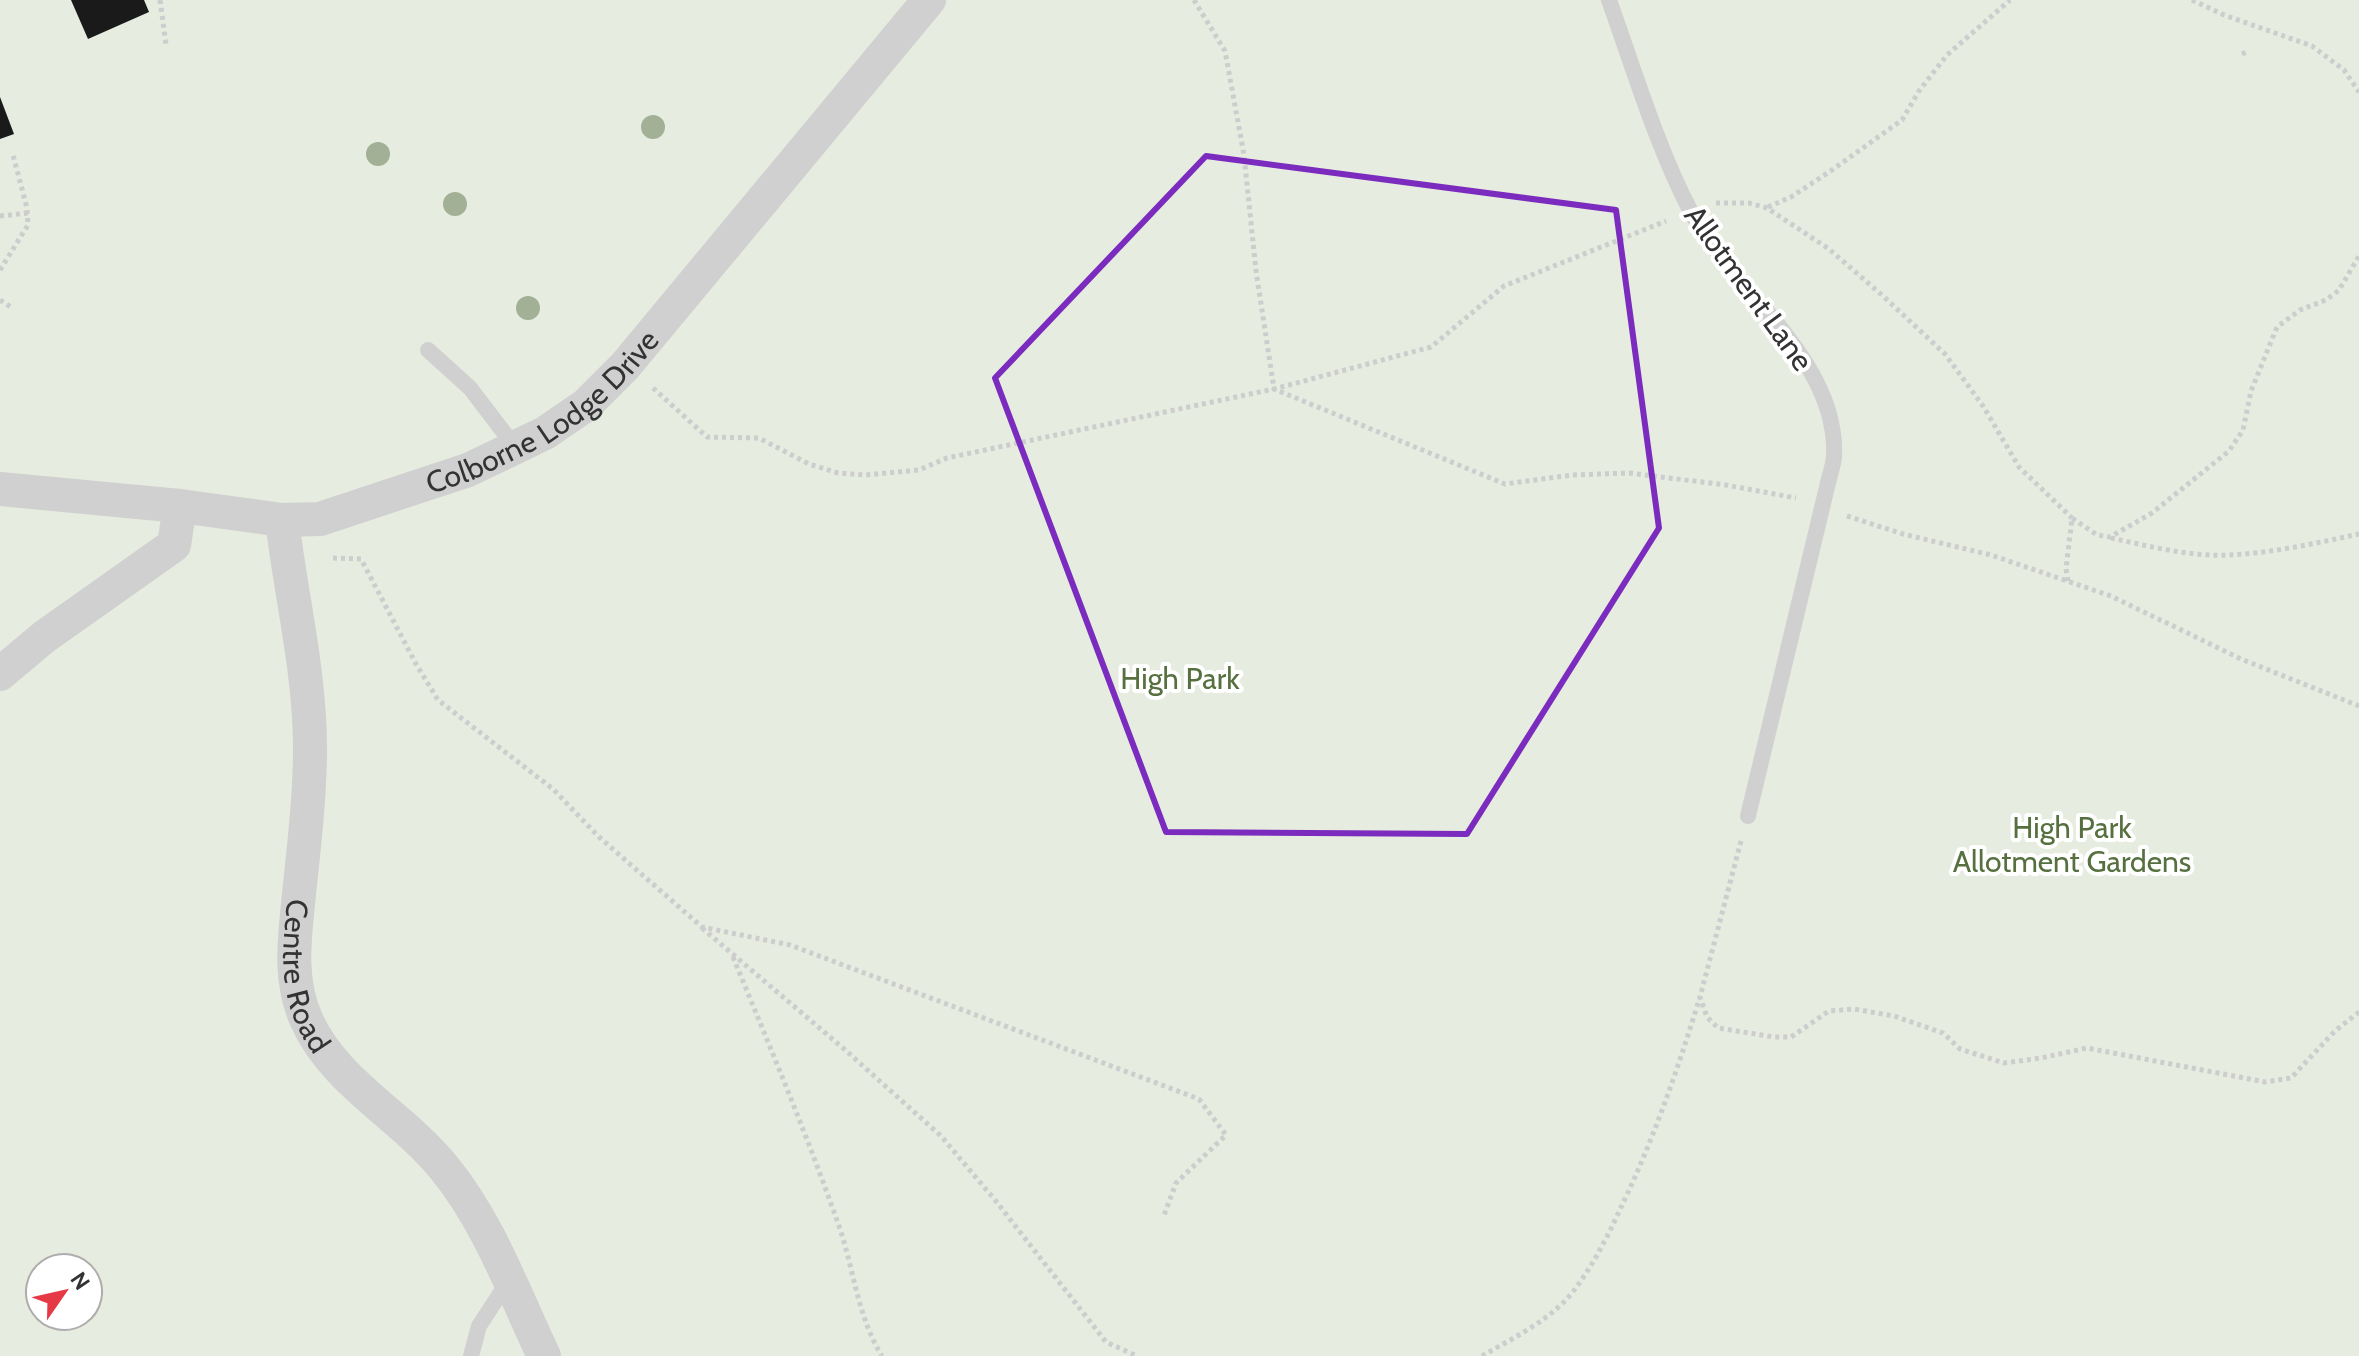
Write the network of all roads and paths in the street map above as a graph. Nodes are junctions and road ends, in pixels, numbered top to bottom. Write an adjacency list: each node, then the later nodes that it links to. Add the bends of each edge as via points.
1 (160, 0): 7 (path)
2 (929, 0): 19 (street, Colborne Lodge Drive)
3 (1194, 0): 20 (path, via 1225,51)
4 (1609, 0): 10 (lane, Allotment Lane)
5 (2010, 0): 11 (path, via 1947,55 1902,120)
6 (2192, 0): 8 (path, via 2312,46 2344,70)
7 (166, 44)
8 (2359, 92)
9 (13, 155): 12 (path)
10 (1689, 208): 11 (path, via 1723,201); 20 (path, via 1504,286 1431,347); 24 (lane, Allotment Lane, via 1707,239 1810,370 1825,403 1834,457)
11 (1767, 208): 25 (path, via 1829,249 1945,354 2019,467)
12 (28, 213): 13 (path); 15 (path, via 28,225)
13 (0, 216)
14 (2359, 256): 28 (path, via 2339,290 2277,327 2251,391 2243,430 2229,451 2152,513)
15 (0, 270)
16 (0, 300): 17 (path)
17 (11, 307)
18 (428, 350): 21 (lane, via 470,388)
19 (625, 366): 20 (path, via 707,437 759,438 809,464 866,475 919,470 947,458); 21 (street, Colborne Lodge Drive, via 586,405)
20 (1274, 389): 24 (path, via 1505,484 1629,473 1788,495)
21 (515, 447): 26 (street, Colborne Lodge Drive, via 468,470 331,516)
22 (0, 489): 23 (street, Colborne Lodge Drive)
23 (180, 506): 26 (street, Colborne Lodge Drive); 31 (street, via 174,545)
24 (1821, 508): 30 (path); 33 (lane, Allotment Lane)
25 (2072, 518): 28 (path, via 2097,535); 30 (path)
26 (282, 520): 39 (street, Centre Road, via 310,748 293,950 298,995 321,1046 445,1168)
27 (2359, 534): 28 (path, via 2228,555)
28 (2110, 537)
29 (333, 558): 34 (path, via 361,559 438,700 553,789)
30 (2068, 581): 32 (path)
31 (0, 674)
32 (2359, 706)
33 (1748, 816): 36 (path)
34 (702, 927): 35 (path); 38 (path, via 790,945 1199,1099 1226,1135 1176,1183)
35 (731, 953): 42 (path, via 799,1119 841,1232 870,1337); 43 (path, via 941,1136 1106,1342)
36 (1700, 997): 37 (path, via 1718,1028 1774,1037 1791,1037 1829,1011 1854,1009 1943,1033 1960,1049 2004,1063 2087,1048 2265,1082 2291,1078); 44 (path, via 1669,1097 1605,1242 1571,1294 1543,1320)
37 (2359, 1012)
38 (1163, 1218)
39 (509, 1280): 40 (lane, via 479,1326); 41 (street, Centre Road)
40 (471, 1356)
41 (544, 1356)
42 (882, 1356)
43 (1137, 1356)
44 (1482, 1356)

